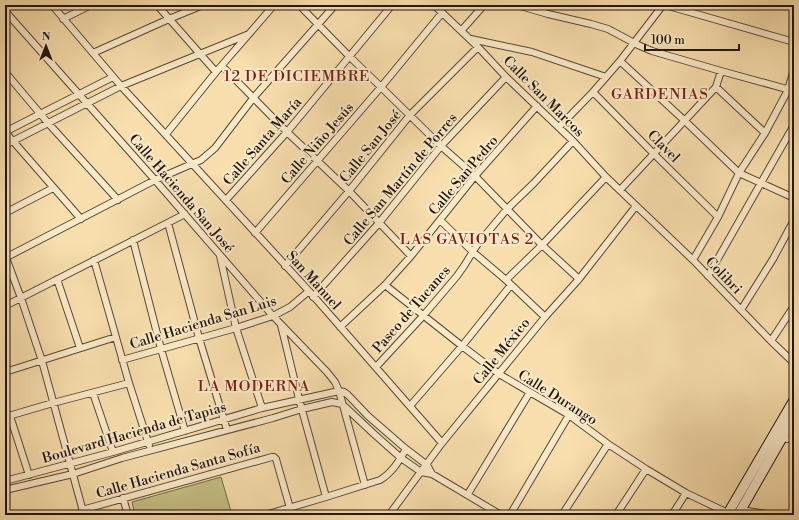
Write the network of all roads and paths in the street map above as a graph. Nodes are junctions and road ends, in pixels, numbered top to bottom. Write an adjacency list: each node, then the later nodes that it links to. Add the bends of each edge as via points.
1 (52, 5): 15 (street, San Manuel)
2 (91, 5): 15 (street)
3 (157, 5): 16 (street)
4 (203, 5): 16 (street)
5 (274, 5): 19 (street)
6 (299, 5): 17 (street)
7 (335, 5): 17 (street)
8 (392, 5): 26 (street, Calle Santa María)
9 (434, 5): 14 (street, Calle San Marcos)
10 (484, 5): 18 (street)
11 (517, 5): 22 (street, via 608,29)
12 (664, 5): 21 (street); 22 (street)
13 (5, 11): 41 (street, Calle Hacienda San José)
14 (442, 13): 18 (street, Calle San Marcos); 37 (street, Calle Niño Jesús)
15 (63, 18): 24 (street, San Manuel)
16 (169, 19): 24 (street); 25 (street)
17 (318, 25): 26 (street); 42 (street)
18 (461, 31): 20 (street, Calle San Marcos)
19 (249, 34): 25 (street); 28 (street)
20 (470, 39): 23 (street, Calle San Marcos); 35 (street, via 532,52)
21 (794, 42)
22 (634, 43): 27 (street); 30 (street, via 652,51)
23 (478, 47): 34 (street, Calle San Marcos); 46 (street, Calle San José)
24 (93, 53): 33 (street, San Manuel)
25 (200, 54): 32 (street); 36 (street)
26 (349, 56): 37 (street); 52 (street, Calle Santa María)
27 (620, 61): 35 (street); 47 (street)
28 (222, 66): 32 (street); 42 (street)
29 (794, 69): 39 (street)
30 (720, 71): 38 (street); 39 (street)
31 (5, 72): 45 (street)
32 (216, 72): 54 (street)
33 (114, 77): 36 (street, San Manuel); 41 (street)
34 (506, 77): 44 (street, Calle San Marcos); 58 (street, Calle San Martín de Porres)
35 (606, 77): 40 (street)
36 (121, 86): 43 (street); 54 (street, San Manuel)
37 (381, 87): 46 (street); 60 (street, Calle Niño Jesús)
38 (716, 87): 47 (street); 53 (street)
39 (791, 91): 53 (street)
40 (593, 92): 50 (street); 59 (street, Clavel)
41 (78, 94): 43 (street, Calle Hacienda San José); 45 (street)
42 (254, 98): 52 (street); 61 (street, via 215,148)
43 (87, 103): 48 (street); 65 (street, Calle Hacienda San José)
44 (536, 106): 50 (street, Calle San Marcos); 63 (street, Calle San Pedro)
45 (40, 114): 48 (street); 51 (street)
46 (410, 116): 58 (street); 69 (street, Calle San José)
47 (684, 121): 59 (street); 62 (street)
48 (48, 123): 55 (street); 71 (street)
49 (794, 125): 66 (street)
50 (559, 127): 56 (street, Calle San Marcos)
51 (5, 132): 55 (street)
52 (287, 132): 60 (street); 72 (street, Calle Santa María)
53 (765, 133): 62 (street)
54 (166, 134): 61 (street, San Manuel)
55 (14, 141): 57 (street); 67 (street)
56 (573, 141): 64 (street, Calle San Marcos); 74 (street, Paseo de Tucanes)
57 (5, 145)
58 (441, 146): 63 (street); 82 (street, Calle San Martín de Porres)
59 (653, 153): 68 (street); 77 (street, Clavel)
60 (317, 161): 69 (street); 83 (street, Calle Niño Jesús)
61 (192, 165): 65 (street); 72 (street, San Manuel)
62 (738, 174): 66 (street); 77 (street)
63 (475, 176): 74 (street); 79 (street, Calle San Pedro)
64 (606, 176): 68 (street, Calle San Marcos); 85 (street)
65 (155, 180): 71 (street); 76 (street, Calle Hacienda San José)
66 (761, 184): 70 (street); 93 (street)
67 (53, 188): 75 (street); 78 (street)
68 (620, 190): 73 (street, Calle San Marcos)
69 (349, 191): 82 (street); 92 (street, Calle San José)
70 (794, 198)
71 (118, 200): 78 (street)
72 (226, 200): 83 (street, San Manuel)
73 (636, 206): 91 (street, Colibri); 95 (street, Calle México)
74 (507, 209): 85 (street); 86 (street, Paseo de Tucanes)
75 (5, 213)
76 (185, 214): 81 (street); 87 (street, Calle Hacienda San José)
77 (718, 217): 91 (street)
78 (81, 219): 89 (street)
79 (440, 220): 86 (street); 88 (street, Calle San Pedro)
80 (794, 220): 103 (street)
81 (168, 223): 84 (street); 111 (street)
82 (379, 223): 88 (street); 99 (street, Calle San Martín de Porres)
83 (255, 233): 92 (street, San Manuel)
84 (133, 240): 90 (street); 115 (street)
85 (542, 244): 95 (street); 96 (street)
86 (473, 252): 96 (street); 105 (street, Paseo de Tucanes, via 457,276)
87 (220, 254): 104 (street, Calle Hacienda San José); 109 (street)
88 (411, 256): 97 (street, Calle San Pedro)
89 (5, 257): 100 (street)
90 (94, 260): 94 (street); 110 (street)
91 (693, 260): 93 (street, Colibri)
92 (285, 266): 98 (street, San Manuel)
93 (708, 276): 103 (street, Colibri)
94 (57, 279): 100 (street); 114 (street)
95 (580, 279): 106 (street, Calle México)
96 (508, 283): 106 (street); 113 (street)
97 (385, 285): 105 (street, Calle Durango); 108 (street, Calle San Pedro)
98 (309, 291): 99 (street, San Manuel); 104 (street, Calle Hacienda San Luis, via 290,307)
99 (313, 297): 108 (street, San Manuel)
100 (21, 298): 101 (street); 117 (street)
101 (5, 306)
102 (794, 306): 112 (street)
103 (741, 310): 112 (street, Colibri)
104 (273, 316): 107 (street, Calle Hacienda San José); 109 (street, Calle Hacienda San Luis)
105 (423, 316): 113 (street, Calle Durango); 119 (street, Paseo de Tucanes)
106 (545, 317): 121 (street, Calle México)
107 (281, 324): 123 (street, Calle Hacienda San José, via 335,382); 126 (street)
108 (340, 327): 119 (street, San Manuel)
109 (236, 328): 111 (street, Calle Hacienda San Luis); 131 (street)
110 (116, 337): 114 (street); 116 (street)
111 (199, 338): 115 (street, Calle Hacienda San Luis); 136 (street)
112 (771, 341): 118 (street, Colibri)
113 (462, 346): 121 (street, Calle Durango); 130 (street)
114 (80, 348): 117 (street)
115 (161, 349): 116 (street, Calle Hacienda San Luis); 138 (street)
116 (122, 360): 122 (street)
117 (42, 361): 120 (street); 128 (street)
118 (794, 363)
119 (376, 367): 130 (street, San Manuel)
120 (5, 372)
121 (499, 374): 124 (street, Calle Durango); 142 (street, Calle México)
122 (129, 383): 125 (street); 141 (street)
123 (339, 391): 126 (street, Boulevard Hacienda de Tapias); 129 (street, Calle Hacienda San José); 144 (street, Calle Hacienda San José, via 348,395)
124 (530, 392): 133 (street, Calle Durango); 159 (street)
125 (93, 393): 128 (street); 146 (street)
126 (299, 399): 131 (street, Boulevard Hacienda de Tapias); 132 (street)
127 (794, 400): 165 (main road)
128 (53, 403): 134 (street); 148 (street)
129 (342, 404): 132 (street, Boulevard Hacienda de Tapias, via 332,402); 147 (street); 156 (street, Calle Hacienda San José)
130 (410, 406): 142 (street, San Manuel)
131 (262, 408): 136 (street, Boulevard Hacienda de Tapias)
132 (302, 409): 137 (street, Boulevard Hacienda de Tapias); 160 (street)
133 (569, 415): 143 (street, Calle Durango); 170 (street)
134 (7, 417): 152 (street)
135 (794, 417): 139 (main road)
136 (223, 420): 137 (street); 138 (street, Boulevard Hacienda de Tapias)
137 (227, 430): 145 (street, Boulevard Hacienda de Tapias)
138 (185, 431): 141 (street, Boulevard Hacienda de Tapias)
139 (782, 438): 140 (street); 164 (main road)
140 (794, 440)
141 (147, 442): 145 (street); 146 (street, Boulevard Hacienda de Tapias)
142 (442, 443): 149 (street, Calle México)
143 (608, 444): 150 (street, Calle Durango); 171 (street)
144 (406, 449): 147 (street); 149 (street, Calle Hacienda San José)
145 (150, 450): 153 (street, Boulevard Hacienda de Tapias)
146 (113, 452): 148 (street, Boulevard Hacienda de Tapias)
147 (401, 458): 151 (street); 156 (street, via 387,476)
148 (70, 464): 152 (street, Boulevard Hacienda de Tapias); 153 (street)
149 (426, 465): 151 (street, Calle México); 154 (street, Calle Hacienda San José)
150 (646, 469): 158 (street, Calle Durango); 172 (street)
151 (421, 472): 154 (street); 168 (street, Calle México)
152 (29, 474): 155 (street, Boulevard Hacienda de Tapias)
153 (73, 474): 157 (street, Boulevard Hacienda de Tapias); 163 (street)
154 (432, 474): 159 (street)
155 (5, 481)
156 (365, 485): 160 (street)
157 (5, 490)
158 (686, 493): 165 (street, Calle Durango); 173 (street)
159 (468, 494): 169 (street)
160 (326, 497): 162 (street)
161 (123, 498): 162 (street, Calle Hacienda Santa Sofía, via 274,457); 163 (street, Calle Hacienda Santa Sofía); 166 (street)
162 (290, 508): 167 (street)
163 (83, 512)
164 (740, 513): 174 (street)
165 (728, 514)
166 (128, 515)
167 (265, 515)
168 (389, 515)
169 (501, 515)
170 (510, 515)
171 (562, 515)
172 (616, 515)
173 (672, 515)
174 (774, 515)

